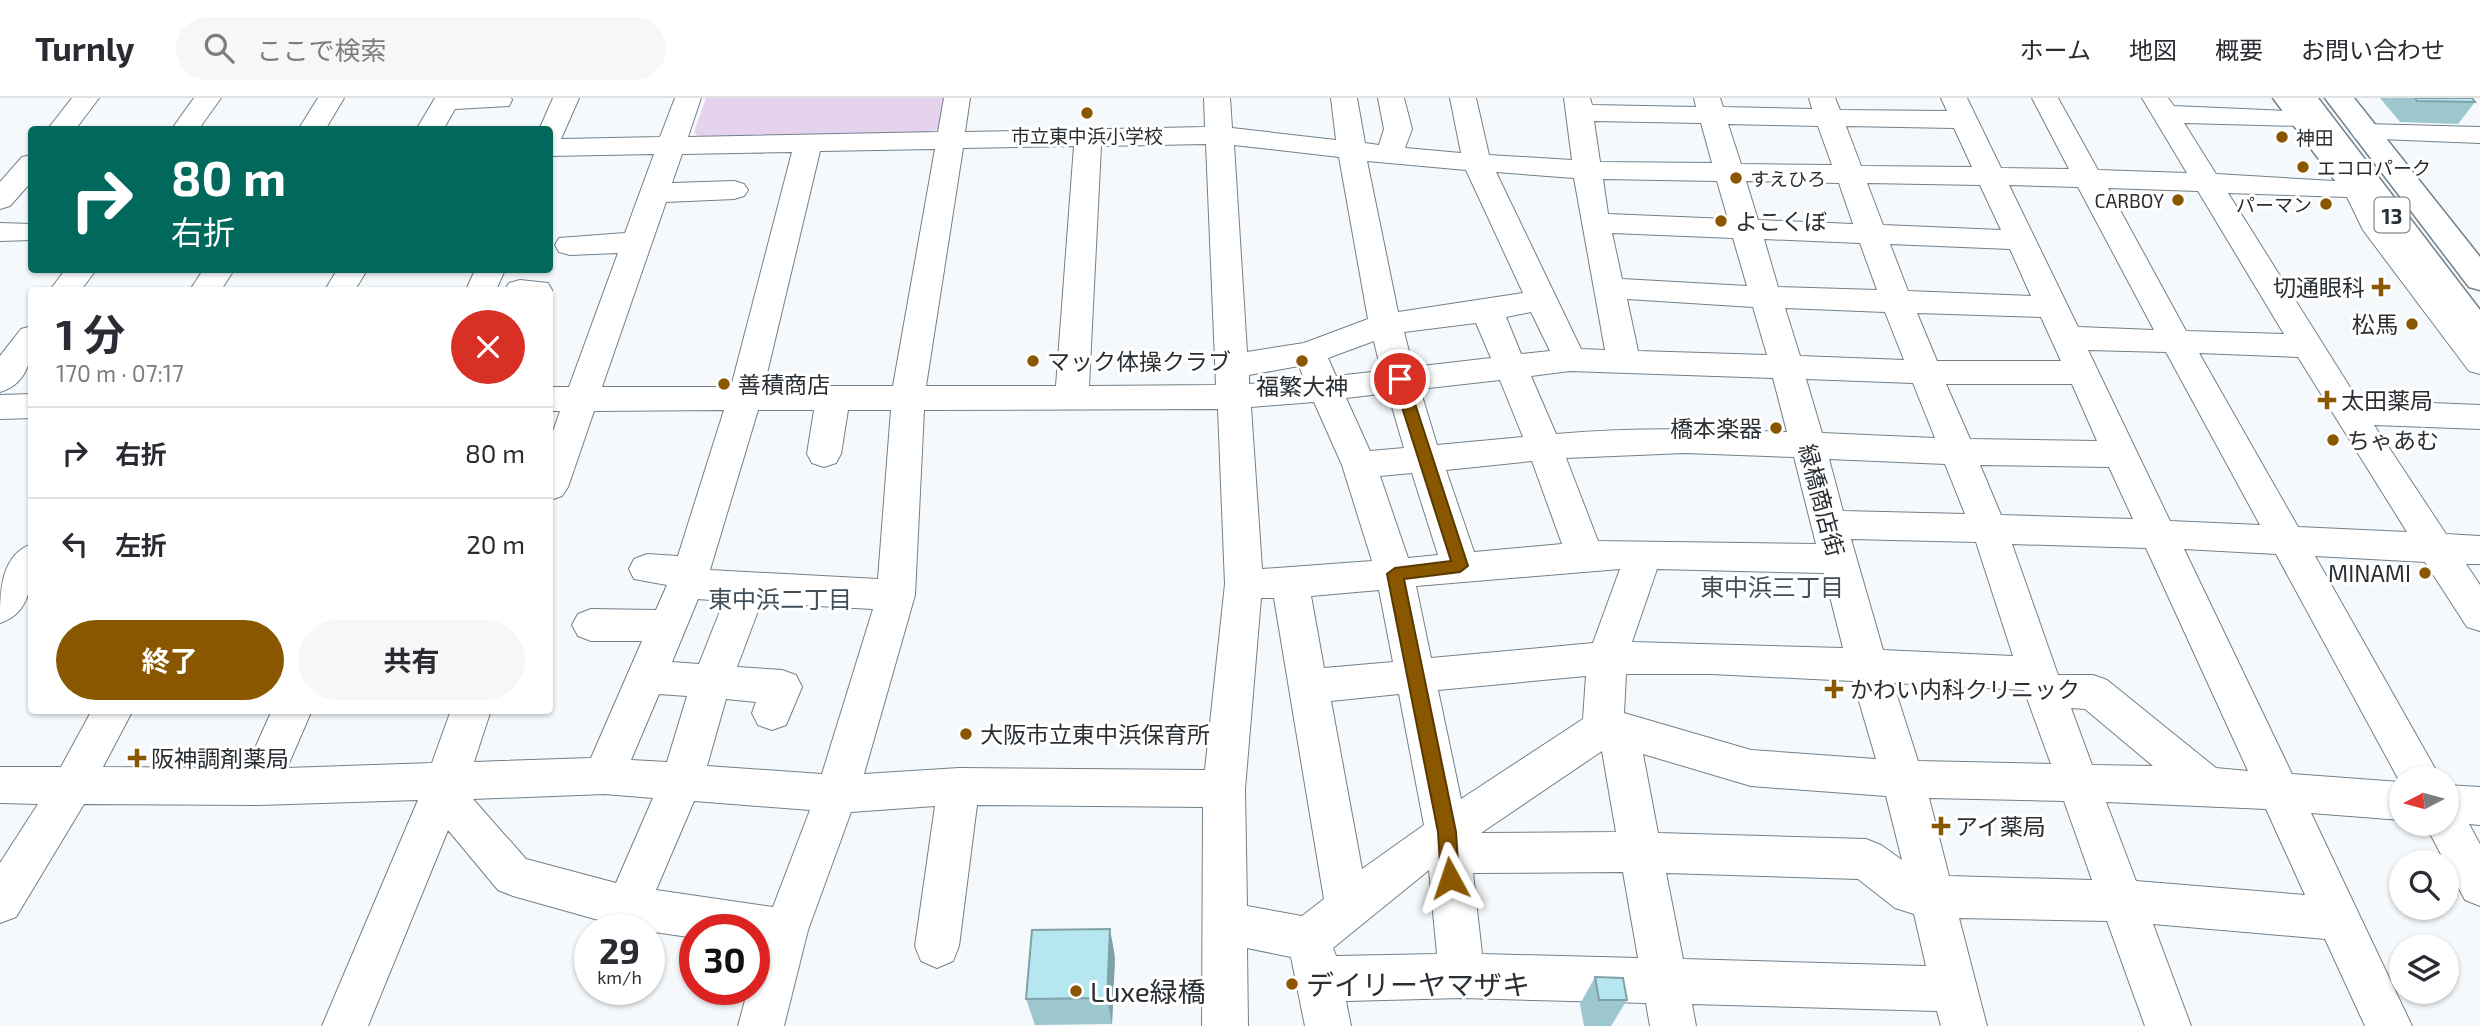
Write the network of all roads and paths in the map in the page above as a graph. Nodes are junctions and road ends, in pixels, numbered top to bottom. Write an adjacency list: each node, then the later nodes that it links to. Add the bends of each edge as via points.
1 (86, 98): 22 (street)
2 (208, 98): 23 (street)
3 (331, 98): 24 (street)
4 (566, 98): 26 (street)
5 (688, 98): 33 (street)
6 (957, 98): 31 (street)
7 (1217, 98): 28 (street)
8 (1344, 98): 36 (street)
9 (1391, 98): 35 (street, via 1398,129)
10 (1463, 98): 39 (street)
11 (2045, 98): 46 (street)
12 (2329, 98): 64 (main road, 13)
13 (2339, 98): 27 (main road)
14 (447, 100): 15 (street); 25 (street)
15 (499, 100)
16 (2298, 105): 18 (street); 48 (main road); 71 (main road, 13)
17 (1578, 106): 19 (street); 41 (street)
18 (2159, 106): 47 (street)
19 (1710, 108): 20 (street); 42 (street, 緑橋商店街)
20 (1827, 108): 21 (street); 44 (street)
21 (1960, 109): 45 (street)
22 (63, 126)
23 (187, 126)
24 (314, 126)
25 (431, 126)
26 (553, 128)
27 (2365, 132): 29 (street); 50 (main road)
28 (1217, 135): 30 (street); 36 (street); 86 (street)
29 (2480, 135)
30 (1088, 138): 31 (street); 88 (street)
31 (950, 140): 32 (street); 91 (street)
32 (808, 142): 33 (street); 89 (street)
33 (671, 146): 34 (street); 51 (street)
34 (553, 148)
35 (1389, 155): 36 (street); 39 (street)
36 (1353, 160): 43 (street); 70 (street)
37 (0, 162): 38 (street)
38 (28, 162)
39 (1477, 163): 41 (street); 66 (street)
40 (28, 167): 52 (street)
41 (1587, 170): 42 (street); 53 (street)
42 (1728, 171): 44 (street); 54 (street, 緑橋商店街)
43 (1322, 172)
44 (1849, 175): 45 (street); 55 (street)
45 (1993, 177): 46 (street); 56 (street)
46 (2089, 178): 47 (street); 72 (street)
47 (2206, 184): 48 (street); 74 (street)
48 (2358, 189): 75 (main road); 79 (street, via 2373,223)
49 (734, 190): 51 (street)
50 (2410, 191): 59 (street); 61 (main road)
51 (655, 193): 57 (street)
52 (0, 200)
53 (1595, 223): 54 (street); 63 (street)
54 (1743, 229): 55 (street); 65 (street, 緑橋商店街)
55 (1874, 234): 56 (street); 67 (street)
56 (2021, 240): 69 (street)
57 (638, 242): 58 (street); 92 (street)
58 (569, 245)
59 (2480, 261)
60 (79, 273): 62 (street)
61 (2480, 279)
62 (67, 287)
63 (1608, 288): 65 (street); 78 (street)
64 (2480, 293)
65 (1766, 297): 67 (street); 81 (street, 緑橋商店街)
66 (1542, 299): 68 (street); 77 (street)
67 (1896, 301): 69 (street); 82 (street)
68 (1487, 311): 70 (street); 80 (street)
69 (2060, 322): 72 (street); 83 (street)
70 (1386, 324): 76 (street); 84 (street)
71 (2480, 333)
72 (2176, 341): 74 (street); 108 (street)
73 (28, 342): 85 (street)
74 (2307, 346): 95 (street)
75 (2480, 350)
76 (1309, 353): 86 (street); 87 (street)
77 (1570, 360): 78 (street); 80 (street)
78 (1624, 362): 81 (street)
79 (2480, 363)
80 (1509, 365): 84 (street); 98 (street)
81 (1786, 365): 82 (street); 97 (street, 緑橋商店街)
82 (1926, 372): 83 (street); 99 (street)
83 (2084, 373): 101 (street)
84 (1400, 379): 87 (street); 102 (street)
85 (0, 380)
86 (1233, 381): 87 (street); 88 (street); 120 (street)
87 (1324, 390): 103 (street)
88 (1072, 395): 91 (street)
89 (745, 398): 90 (street); 92 (street); 118 (street)
90 (833, 398): 91 (street); 100 (street)
91 (908, 398): 122 (street)
92 (565, 399): 104 (street)
93 (28, 406): 94 (street)
94 (0, 407)
95 (2348, 412): 96 (street); 109 (street)
96 (2480, 417)
97 (1808, 445): 98 (street, via 1613,440); 99 (street); 105 (street, 緑橋商店街)
98 (1544, 446): 102 (street); 112 (street)
99 (1958, 452): 101 (street); 106 (street)
100 (824, 454)
101 (2122, 454): 107 (street)
102 (1426, 457): 103 (street); 115 (street)
103 (1359, 465): 117 (street)
104 (553, 469)
105 (1828, 524): 106 (street); 113 (street, 緑橋商店街)
106 (1990, 531): 107 (street); 132 (street)
107 (2159, 534): 108 (street); 151 (street)
108 (2288, 541): 109 (street); 139 (street)
109 (2435, 548): 110 (street); 124 (street)
110 (2480, 550)
111 (1644, 554): 112 (street); 113 (street); 127 (street)
112 (1586, 556): 115 (street)
113 (1838, 559): 128 (street, 緑橋商店街)
114 (28, 564): 123 (street)
115 (1460, 566): 117 (street)
116 (646, 569): 118 (street)
117 (1395, 574): 119 (street); 129 (street)
118 (688, 578): 121 (street); 126 (street)
119 (1290, 583): 120 (street); 133 (street)
120 (1244, 584): 150 (street)
121 (748, 587): 122 (street); 131 (street)
122 (896, 595): 152 (street)
123 (0, 608)
124 (2480, 616)
125 (592, 625): 126 (street)
126 (670, 626): 130 (street)
127 (1607, 658): 128 (street); 129 (street); 138 (street)
128 (1867, 664): 132 (street); 141 (street, 緑橋商店街)
129 (1415, 676): 133 (street); 157 (street)
130 (648, 677): 131 (street); 140 (street)
131 (712, 681): 134 (street, via 782,687); 142 (street)
132 (2041, 682): 143 (street); 147 (street, via 2093,692)
133 (1309, 686): 164 (street)
134 (772, 713)
135 (111, 714): 145 (street)
136 (290, 714): 148 (street)
137 (470, 714): 149 (street)
138 (1610, 728): 141 (street, via 1751,768); 157 (street); 158 (street)
139 (2413, 766)
140 (604, 776): 142 (street); 149 (street)
141 (1903, 779): 143 (street); 160 (street, 緑橋商店街)
142 (681, 782): 152 (street); 163 (street)
143 (2079, 782): 147 (street); 161 (street)
144 (0, 785): 145 (street)
145 (72, 786): 148 (street); 162 (street)
146 (959, 786): 150 (street); 152 (street); 168 (street)
147 (2207, 786): 151 (street)
148 (258, 787): 149 (street)
149 (444, 788): 163 (street, via 513,876); 173 (street)
150 (1224, 789): 166 (street)
151 (2280, 791): 153 (street); 165 (street)
152 (837, 794): 167 (street)
153 (2389, 800)
154 (2459, 805): 155 (street)
155 (2480, 806)
156 (2453, 836): 159 (street)
157 (1447, 843): 158 (street); 164 (street); 170 (street)
158 (1639, 852): 160 (street, via 1866,859 1910,892); 171 (street)
159 (2480, 886)
160 (1931, 895): 161 (street); 172 (street, 緑橋商店街)
161 (2122, 901): 165 (street); 178 (street)
162 (0, 902)
163 (627, 906): 167 (street)
164 (1347, 906): 169 (street)
165 (2338, 919): 179 (street)
166 (1226, 928): 169 (street, via 1247,928); 175 (street)
167 (786, 930): 174 (street)
168 (937, 946)
169 (1314, 959): 170 (street); 176 (street)
170 (1462, 976): 171 (street)
171 (1666, 982): 172 (street); 177 (street)
172 (1959, 1007)
173 (345, 1026)
174 (761, 1026)
175 (1225, 1026)
176 (1328, 1026)
177 (1673, 1026)
178 (2168, 1026)
179 (2389, 1026)

